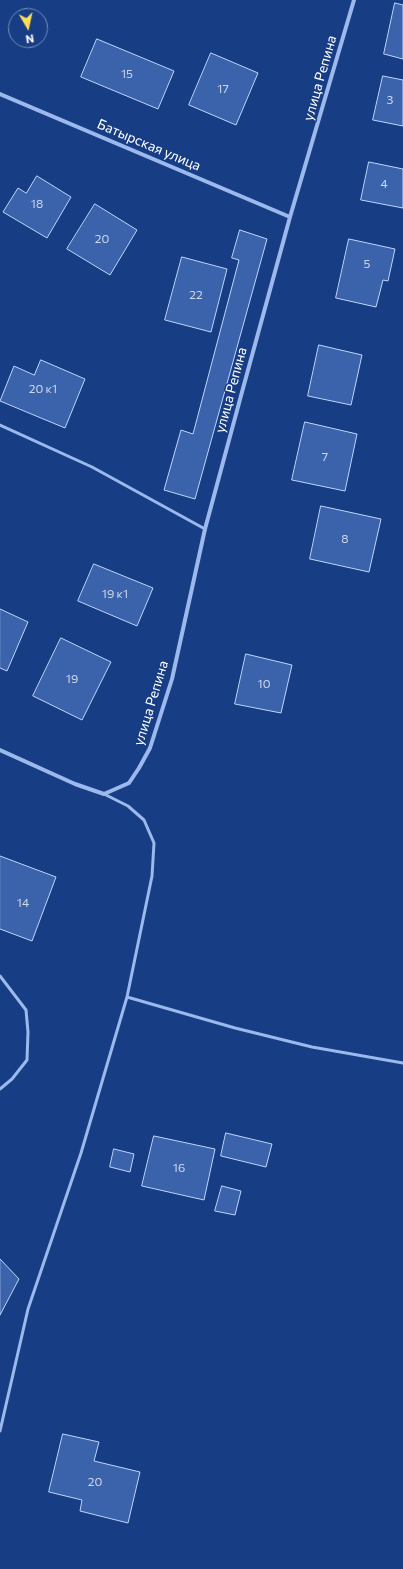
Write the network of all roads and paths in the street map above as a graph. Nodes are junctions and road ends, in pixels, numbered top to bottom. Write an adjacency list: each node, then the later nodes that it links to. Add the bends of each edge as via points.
1 (354, 0): 3 (street, улица Репина)
2 (0, 94): 3 (street, Батырская улица)
3 (290, 217): 5 (street, улица Репина)
4 (0, 425): 5 (lane, via 92,467)
5 (205, 529): 7 (street, улица Репина, via 172,679 150,748 129,783)
6 (0, 750): 7 (street, via 75,784)
7 (104, 794): 9 (lane, via 128,806 144,820 154,843 152,876)
8 (0, 976): 11 (lane, via 26,1010 28,1032 27,1060)
9 (127, 998): 10 (lane, via 312,1047); 12 (lane, via 81,1153 28,1309)
10 (403, 1063)
11 (0, 1089)
12 (0, 1431)

